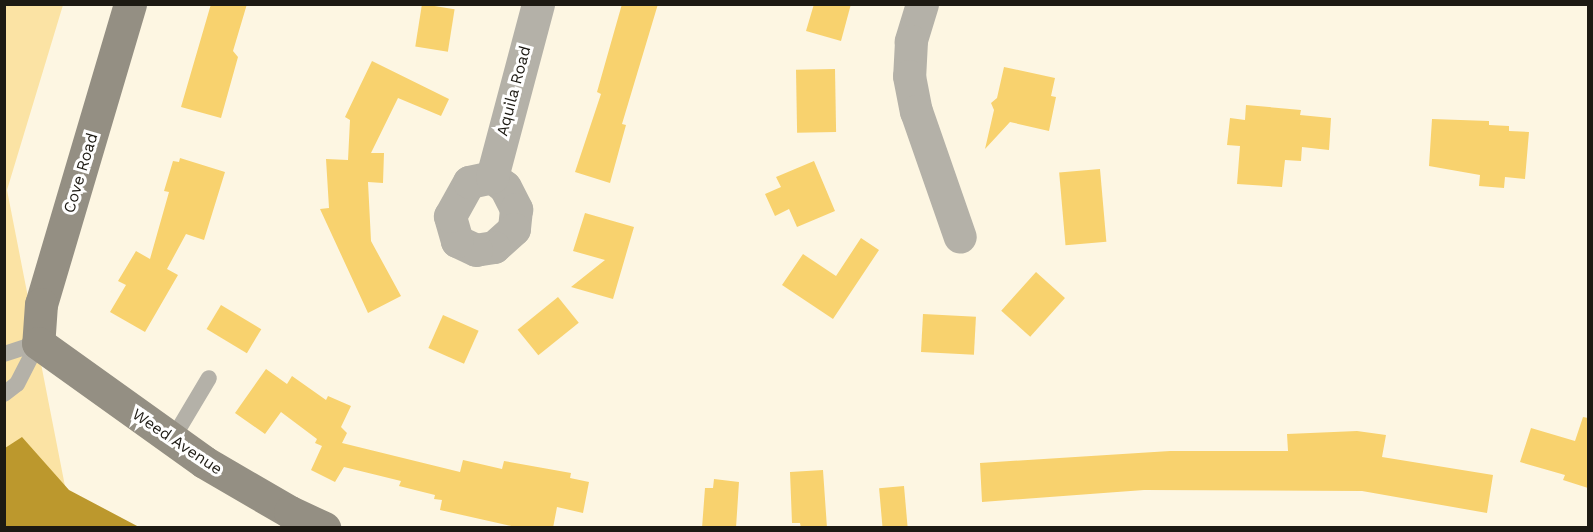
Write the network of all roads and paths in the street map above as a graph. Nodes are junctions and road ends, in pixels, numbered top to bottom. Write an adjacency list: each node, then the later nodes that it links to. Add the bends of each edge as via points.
1 (130, 4): 6 (street, Cove Road, via 41,304)
2 (538, 4): 4 (street, Aquila Road)
3 (922, 4): 5 (street, via 911,41 909,76 916,111)
4 (492, 177)
5 (960, 237)
6 (38, 343): 7 (lane); 9 (lane, via 17,384); 10 (street, Weed Avenue)
7 (4, 354)
8 (209, 378): 10 (lane)
9 (4, 394)
10 (172, 440): 11 (street, Weed Avenue, via 290,512)
11 (324, 528)

